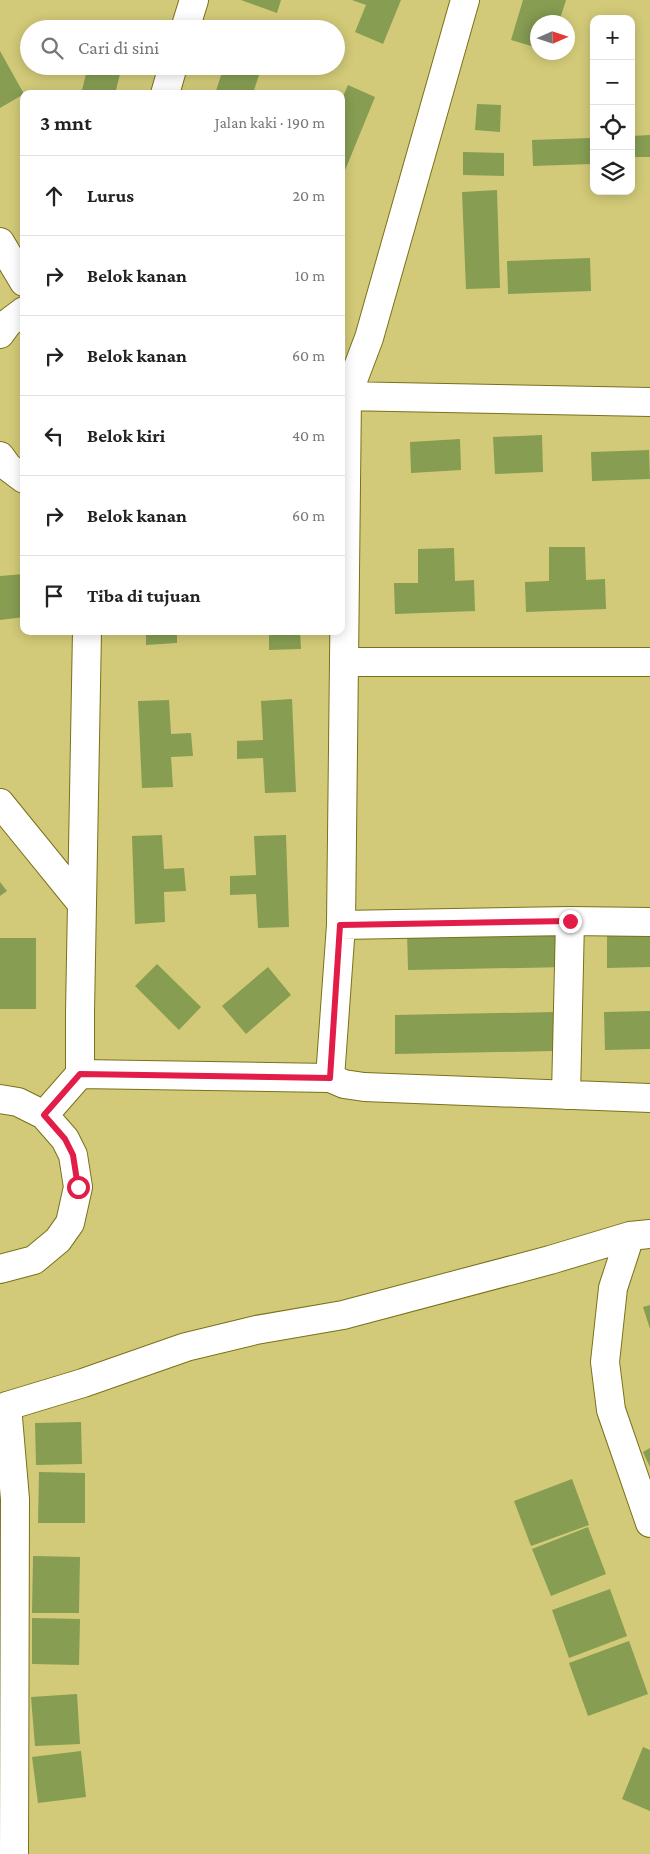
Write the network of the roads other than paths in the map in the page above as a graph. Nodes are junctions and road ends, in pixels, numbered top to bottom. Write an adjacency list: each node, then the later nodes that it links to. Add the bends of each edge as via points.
1 (194, 0): 3 (street)
2 (465, 0): 10 (street, via 369,338)
3 (188, 20)
4 (171, 75): 5 (street)
5 (166, 90)
6 (0, 242): 7 (street)
7 (20, 275)
8 (20, 314): 9 (street)
9 (0, 334)
10 (345, 394)
11 (345, 396): 12 (street)
12 (650, 402)
13 (0, 456): 14 (street)
14 (20, 476)
15 (87, 635): 20 (street)
16 (344, 635): 17 (street)
17 (344, 662): 18 (street); 23 (street)
18 (650, 662)
19 (0, 803): 20 (street)
20 (82, 904): 24 (street)
21 (570, 921): 22 (street); 23 (street); 26 (street)
22 (650, 922)
23 (340, 925): 25 (street)
24 (80, 1074): 25 (street); 29 (street)
25 (330, 1078): 26 (street, via 364,1088)
26 (566, 1095): 27 (street)
27 (650, 1098)
28 (0, 1099): 29 (street, via 18,1102)
29 (44, 1115): 31 (street, via 65,1139 73,1155 78,1187 70,1223 58,1240 34,1260)
30 (640, 1235): 32 (street, via 343,1315 256,1330 186,1347); 33 (street, via 613,1288 604,1362 611,1410)
31 (0, 1269)
32 (4, 1408): 34 (street, via 15,1499)
33 (650, 1523)
34 (14, 1854)

